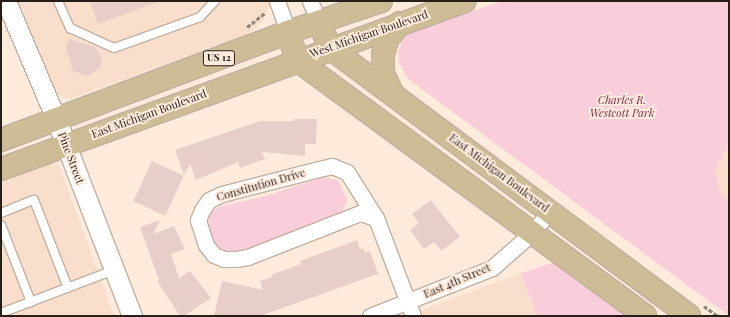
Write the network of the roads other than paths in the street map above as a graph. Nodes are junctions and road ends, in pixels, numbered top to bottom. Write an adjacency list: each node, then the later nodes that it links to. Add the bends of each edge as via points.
1 (6, 1): 14 (street, Pine Street)
2 (58, 1): 3 (lane, via 70,28 114,48 200,17)
3 (215, 1)
4 (278, 1): 10 (street)
5 (310, 1): 8 (street)
6 (381, 1): 8 (main road, US 12)
7 (464, 1): 9 (main road, West Michigan Boulevard / US 12)
8 (319, 22): 10 (main road, US 12); 11 (main road)
9 (400, 23): 11 (main road, West Michigan Boulevard / US 12); 13 (main road, via 387,40 383,54 383,74)
10 (288, 32): 12 (main road); 14 (main road, US 12)
11 (330, 48): 12 (main road, West Michigan Boulevard / US 12); 13 (main road, East Michigan Boulevard)
12 (297, 60): 16 (main road, East Michigan Boulevard / US 12); 22 (main road)
13 (392, 93): 18 (main road, East Michigan Boulevard)
14 (56, 119): 15 (main road, US 12); 16 (street, Pine Street)
15 (1, 140)
16 (65, 144): 17 (main road, East Michigan Boulevard / US 12); 23 (street, Pine Street)
17 (1, 169)
18 (550, 211): 22 (street, East 4th Street); 32 (main road, East Michigan Boulevard)
19 (1, 213): 24 (lane, via 34,200)
20 (376, 218): 20 (street, Constitution Drive, via 360,213 248,257 235,259 224,259 214,255 206,245 198,220 209,200 222,194 332,166 347,172); 26 (street, Constitution Drive)
21 (1, 226): 25 (lane)
22 (533, 232): 26 (street, East 4th Street, via 492,268); 31 (main road)
23 (114, 270): 24 (lane); 28 (street, Pine Street)
24 (68, 288): 25 (lane)
25 (31, 302): 27 (lane)
26 (408, 302): 29 (street, East 4th Street); 30 (street, Constitution Drive)
27 (2, 315)
28 (132, 316)
29 (370, 316)
30 (413, 316)
31 (645, 316)
32 (689, 316)

